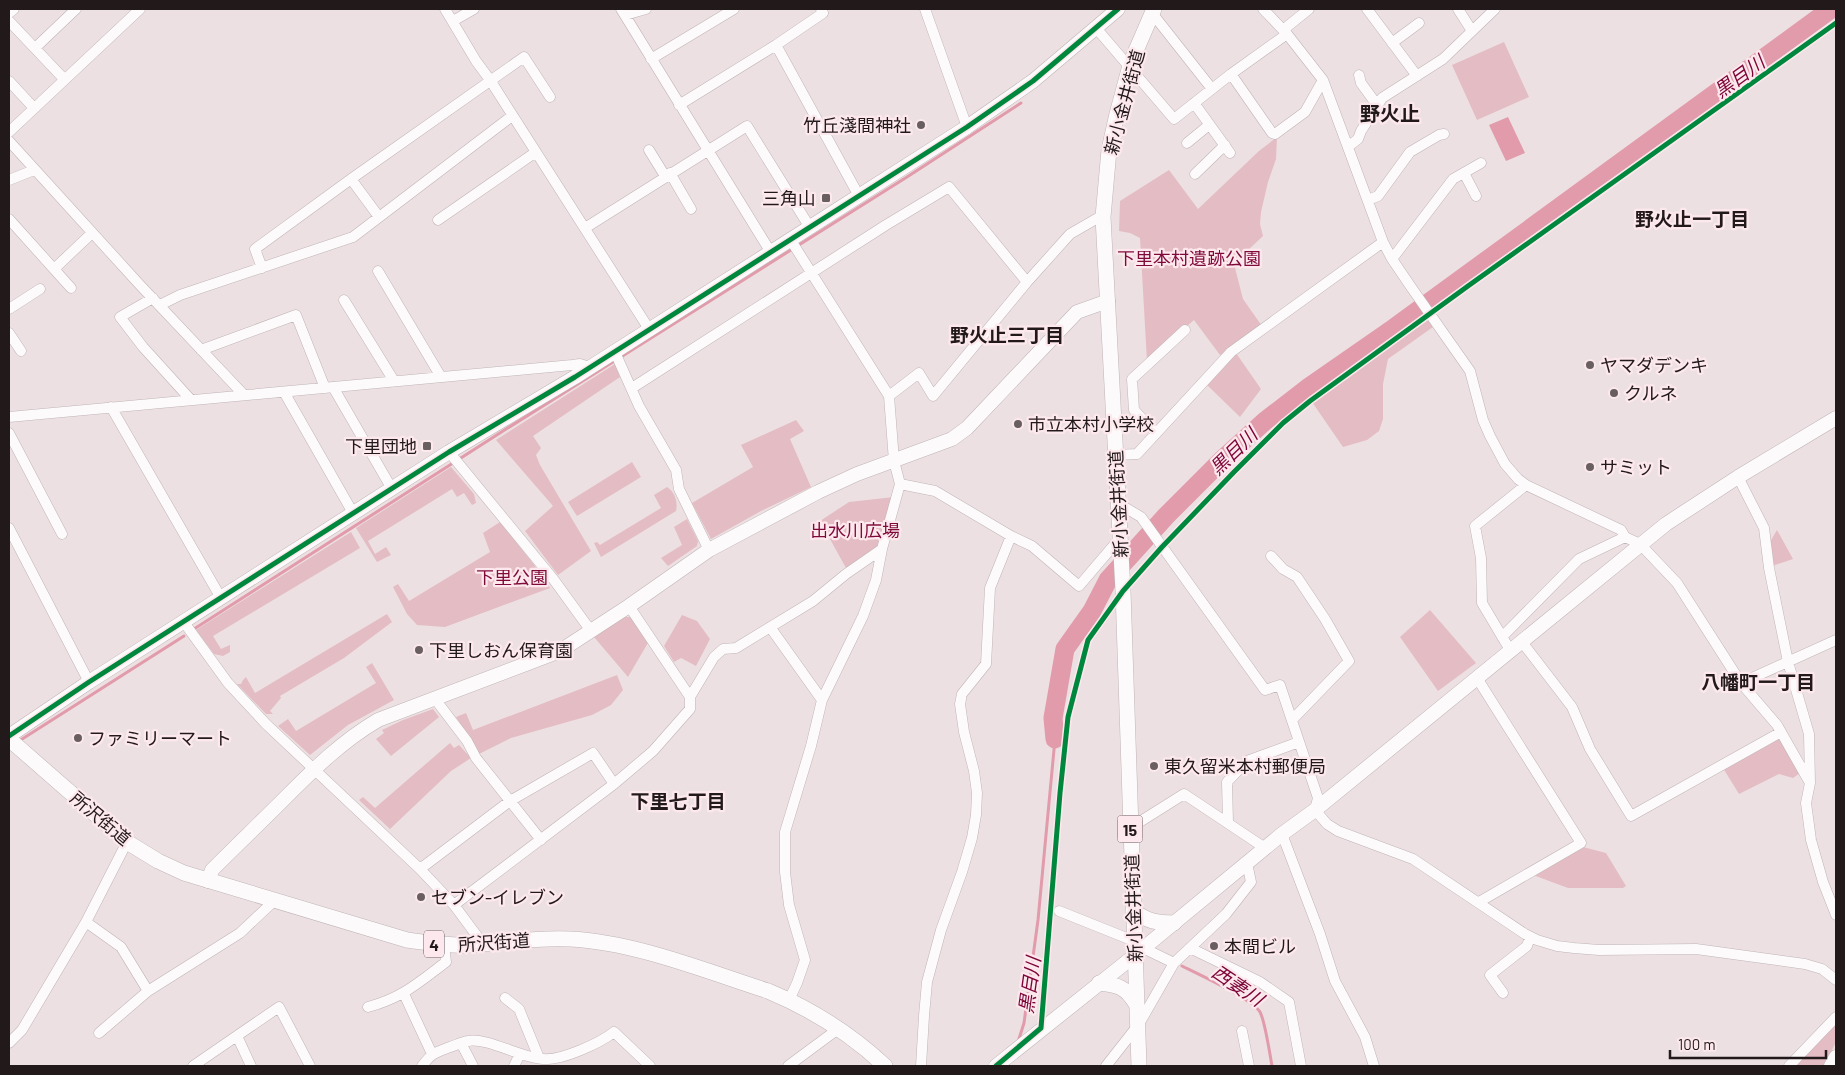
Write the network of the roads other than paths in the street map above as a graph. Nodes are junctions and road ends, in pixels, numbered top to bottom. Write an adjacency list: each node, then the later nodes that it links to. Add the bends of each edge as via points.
1 (14, 9): 18 (street)
2 (76, 9): 27 (street)
3 (140, 9): 33 (street)
4 (445, 9): 20 (street)
5 (474, 9): 20 (street)
6 (646, 9): 17 (street)
7 (734, 9): 28 (street)
8 (821, 9): 26 (street, via 823,13)
9 (925, 9): 45 (street)
10 (1118, 9): 22 (street)
11 (1263, 9): 24 (street)
12 (1309, 9): 24 (street)
13 (1367, 9): 25 (street)
14 (1458, 9): 23 (street)
15 (1495, 9): 23 (street)
16 (1153, 11): 29 (main road, 新小金井街道 / 15); 37 (street)
17 (623, 12): 28 (street)
18 (9, 13)
19 (9, 21): 27 (street)
20 (453, 21): 34 (street)
21 (1419, 22): 25 (street)
22 (1096, 28): 29 (street); 45 (street, via 1033,81)
23 (1472, 31): 32 (street, via 1443,59)
24 (1285, 32): 30 (street); 35 (street)
25 (1392, 43): 32 (street)
26 (776, 45): 40 (street); 61 (street)
27 (35, 48): 33 (street)
28 (651, 59): 40 (street)
29 (1129, 68): 39 (street, via 1174,119); 65 (main road, 新小金井街道 / 15, via 1108,150)
30 (1231, 74): 35 (street, via 1272,133 1276,134 1305,112); 37 (street)
31 (1359, 75): 41 (street)
32 (1418, 76): 41 (street, via 1382,98)
33 (64, 79): 42 (street)
34 (490, 80): 38 (street, via 524,56); 43 (street); 59 (street)
35 (1323, 80): 50 (street)
36 (9, 81): 42 (street)
37 (1212, 89): 39 (street)
38 (550, 97)
39 (1194, 103): 44 (street)
40 (679, 105): 52 (street)
41 (1377, 106): 50 (street, via 1358,139)
42 (34, 108): 46 (street)
43 (512, 116): 53 (street); 66 (street)
44 (1209, 125): 49 (street); 57 (street, via 1228,149)
45 (967, 127): 61 (street)
46 (9, 132)
47 (1444, 134): 63 (street, via 1410,152 1378,196)
48 (9, 142): 55 (street)
49 (1187, 143)
50 (1349, 146): 63 (street)
51 (649, 150): 58 (street)
52 (707, 150): 58 (street); 69 (street, via 747,126); 74 (street)
53 (536, 152): 68 (street); 70 (street)
54 (1481, 163): 56 (street)
55 (34, 170): 60 (street); 71 (street)
56 (1464, 173): 62 (street); 75 (street, via 1453,179)
57 (1195, 174)
58 (668, 175): 64 (street); 70 (street)
59 (351, 179): 66 (street); 76 (street, via 255,250)
60 (9, 180)
61 (859, 196): 69 (street)
62 (1476, 196)
63 (1368, 200): 72 (street)
64 (691, 209)
65 (1103, 215): 80 (street, via 1070,234); 84 (main road, 新小金井街道 / 15)
66 (379, 217): 76 (street, via 353,237)
67 (9, 219): 77 (street)
68 (438, 220)
69 (810, 226): 73 (street)
70 (585, 228): 87 (street)
71 (92, 233): 77 (street); 85 (street)
72 (1384, 242): 75 (street); 106 (street, via 1231,352)
73 (794, 244): 74 (street); 79 (street)
74 (770, 251): 87 (street)
75 (1392, 259): 112 (street, via 1470,371 1483,420 1501,457)
76 (262, 268): 85 (street)
77 (54, 269): 81 (street)
78 (378, 271): 94 (street)
79 (812, 273): 80 (street, via 949,188); 97 (street); 100 (street)
80 (1026, 282): 100 (street, via 933,396 919,373)
81 (71, 288)
82 (40, 289): 86 (street)
83 (344, 300): 95 (street)
84 (1108, 301): 107 (main road, 新小金井街道 / 15); 109 (street, via 1077,312 967,428 952,439)
85 (157, 302): 90 (street); 101 (street, via 120,317)
86 (9, 309)
87 (648, 328): 92 (street)
88 (1185, 330): 106 (street, via 1132,379 1134,410)
89 (9, 333): 91 (street)
90 (201, 350): 96 (street, via 296,315); 99 (street)
91 (21, 351)
92 (616, 355): 93 (street); 97 (street)
93 (590, 367): 94 (street, via 572,364); 108 (street)
94 (441, 377): 95 (street)
95 (394, 382): 96 (street)
96 (329, 387): 98 (street); 113 (street)
97 (632, 388): 123 (street, via 676,470 679,489)
98 (284, 392): 99 (street); 115 (street)
99 (244, 395): 101 (street)
100 (888, 396): 109 (street)
101 (191, 400): 102 (street)
102 (110, 407): 103 (street); 125 (street)
103 (9, 416)
104 (1836, 418): 110 (street)
105 (9, 432): 117 (street)
106 (1156, 433): 107 (street, via 1137,454)
107 (1116, 455): 114 (main road, 新小金井街道 / 15)
108 (454, 458): 113 (street); 129 (street)
109 (894, 460): 111 (street); 123 (street, via 818,492)
110 (1738, 477): 121 (street); 134 (street, via 1764,528)
111 (900, 484): 118 (street, via 935,491); 122 (street)
112 (1526, 485): 119 (street, via 1621,530); 130 (street, via 1475,526 1481,558 1482,603)
113 (392, 489): 115 (street)
114 (1119, 504): 120 (main road, 新小金井街道 / 15); 141 (street, via 1141,517 1266,690 1280,685)
115 (353, 513): 125 (street)
116 (9, 528): 136 (street)
117 (62, 534)
118 (1011, 536): 120 (street, via 1032,546 1079,586); 203 (street, via 990,588 986,664 962,694 960,704 974,771 976,815 967,855 927,982)
119 (1625, 537): 121 (street); 130 (street, via 1579,560)
120 (1120, 543): 151 (main road, 新小金井街道 / 15)
121 (1640, 544): 132 (street); 137 (street, via 1677,583)
122 (882, 549): 128 (street, via 813,601); 140 (street, via 876,580 863,616)
123 (709, 550): 126 (street)
124 (1271, 556): 141 (street, via 1283,570 1297,577 1349,661)
125 (221, 598): 127 (street)
126 (630, 606): 129 (street); 138 (street)
127 (184, 621): 136 (street); 145 (street, via 228,683)
128 (770, 627): 138 (street, via 736,648 723,649 714,657); 140 (street)
129 (591, 631): 139 (street, via 560,651)
130 (1502, 637): 133 (street)
131 (1836, 640): 134 (street)
132 (1522, 642): 133 (street); 142 (street, via 1572,707 1590,749 1631,816)
133 (1510, 650): 135 (street)
134 (1788, 662): 137 (street); 146 (street, via 1809,734)
135 (1477, 678): 149 (street); 160 (street, via 1581,843)
136 (89, 682): 143 (street)
137 (1740, 683): 142 (street)
138 (690, 697): 147 (street, via 690,709 653,751)
139 (435, 699): 145 (street, via 378,720 339,746); 148 (street)
140 (822, 700): 179 (street, via 785,832 789,905 805,960)
141 (1292, 720): 144 (street)
142 (1781, 732): 146 (street)
143 (9, 737): 154 (main road, 所沢街道 / 4)
144 (1299, 742): 149 (street, via 1318,798); 150 (street, via 1247,761 1227,782)
145 (314, 769): 157 (street); 158 (street, via 212,870)
146 (1810, 783): 164 (street, via 1806,803 1811,840)
147 (614, 784): 148 (street, via 593,753); 153 (street)
148 (510, 802): 153 (street); 157 (street)
149 (1316, 810): 152 (street); 160 (street, via 1327,824 1338,831 1413,859)
150 (1228, 822): 151 (street, via 1184,794); 155 (street)
151 (1130, 828): 163 (main road, 新小金井街道 / 15)
152 (1282, 834): 155 (street); 209 (street, via 1335,981 1365,1036)
153 (540, 840): 161 (street)
154 (127, 842): 158 (main road, 所沢街道 / 4, via 158,861); 165 (street)
155 (1265, 848): 156 (street)
156 (1247, 863): 166 (street); 171 (street, via 1252,882 1226,914)
157 (420, 869): 161 (street)
158 (208, 881): 159 (main road, 所沢街道 / 4)
159 (275, 900): 169 (main road, 所沢街道 / 4, via 407,940); 175 (street, via 240,933)
160 (1479, 902): 167 (street)
161 (454, 905): 168 (street)
162 (1059, 911): 170 (street)
163 (1133, 911): 166 (main road, via 1147,920); 170 (main road, 新小金井街道 / 15)
164 (1836, 914)
165 (86, 922): 175 (street, via 121,947); 188 (street, via 22,1030)
166 (1174, 923): 170 (street)
167 (1530, 937): 173 (street, via 1574,948 1696,949 1805,964 1822,969); 176 (street, via 1527,946 1490,975)
168 (484, 944): 169 (main road, 所沢街道 / 4); 179 (main road, 所沢街道 / 4, via 569,938 619,945)
169 (444, 945): 177 (street, via 446,962)
170 (1137, 948): 172 (street); 174 (street); 180 (main road, 新小金井街道 / 15)
171 (1190, 948): 172 (street); 208 (street, via 1260,982 1289,1002)
172 (1174, 963): 183 (street)
173 (1836, 980)
174 (1099, 983): 180 (main road, via 1122,987); 204 (street)
175 (148, 990): 186 (street)
176 (1503, 993)
177 (404, 994): 181 (street); 190 (street)
178 (504, 998): 193 (street, via 519,1010)
179 (789, 1000): 184 (main road, 所沢街道 / 4)
180 (1136, 1004): 183 (main road, 新小金井街道 / 15)
181 (368, 1007)
182 (1836, 1017): 210 (street)
183 (1138, 1024): 205 (street); 206 (main road, 新小金井街道 / 15)
184 (838, 1029): 201 (street); 202 (main road, 所沢街道 / 4)
185 (1242, 1031): 207 (street)
186 (99, 1033)
187 (237, 1036): 194 (street); 195 (street); 196 (street, via 278,1007)
188 (9, 1043)
189 (461, 1043): 190 (street); 191 (street, via 470,1040); 198 (street)
190 (432, 1054): 197 (street)
191 (520, 1054): 193 (street); 199 (street)
192 (1836, 1057): 211 (street)
193 (539, 1058): 200 (street, via 559,1058 614,1032)
194 (193, 1066)
195 (251, 1066)
196 (310, 1066)
197 (422, 1066)
198 (474, 1066)
199 (514, 1066)
200 (650, 1066)
201 (788, 1066)
202 (885, 1066)
203 (921, 1066)
204 (996, 1066)
205 (1106, 1066)
206 (1139, 1066)
207 (1249, 1066)
208 (1301, 1066)
209 (1374, 1066)
210 (1789, 1066)
211 (1831, 1066)

